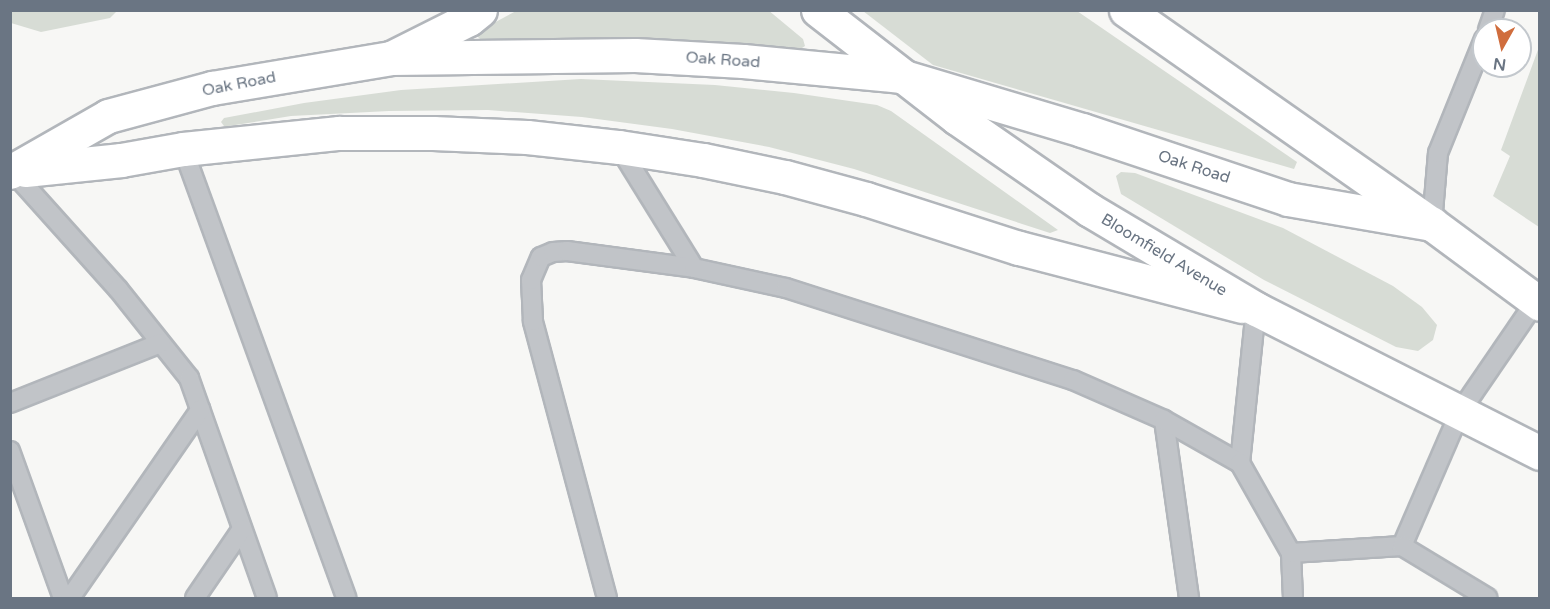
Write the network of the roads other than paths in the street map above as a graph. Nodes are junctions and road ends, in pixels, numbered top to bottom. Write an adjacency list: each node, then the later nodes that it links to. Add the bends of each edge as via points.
1 (480, 10): 4 (street)
2 (818, 10): 6 (street, Bloomfield Avenue)
3 (1147, 16): 10 (street)
4 (391, 58): 6 (street, Oak Road, via 635,55); 9 (street, Oak Road, via 212,88 108,116)
5 (1472, 69): 10 (lane, via 1438,153)
6 (901, 76): 10 (street, Oak Road, via 1082,130 1288,199); 13 (street, Bloomfield Avenue, via 1090,210)
7 (620, 147): 8 (street, via 527,137 363,133); 11 (lane); 13 (street, via 785,177 1019,248)
8 (183, 149): 9 (street, via 121,160); 29 (lane)
9 (11, 171): 14 (lane, via 118,289)
10 (1432, 224): 12 (street)
11 (694, 268): 18 (lane, via 786,288 1073,380); 30 (lane, via 552,252 541,257 531,280 533,321)
12 (1538, 302): 17 (lane)
13 (1256, 309): 17 (street, Bloomfield Avenue); 21 (lane)
14 (161, 343): 15 (lane); 16 (lane, via 189,378)
15 (10, 403)
16 (200, 410): 22 (lane); 26 (lane)
17 (1460, 412): 20 (street, Bloomfield Avenue); 23 (lane)
18 (1164, 420): 21 (lane); 31 (lane)
19 (10, 451): 25 (lane)
20 (1539, 453)
21 (1240, 463): 24 (lane)
22 (242, 529): 27 (lane); 28 (lane)
23 (1402, 546): 24 (lane); 33 (lane)
24 (1291, 553): 32 (lane)
25 (63, 598)
26 (70, 598)
27 (195, 598)
28 (267, 598)
29 (346, 598)
30 (607, 598)
31 (1189, 598)
32 (1293, 598)
33 (1488, 598)

